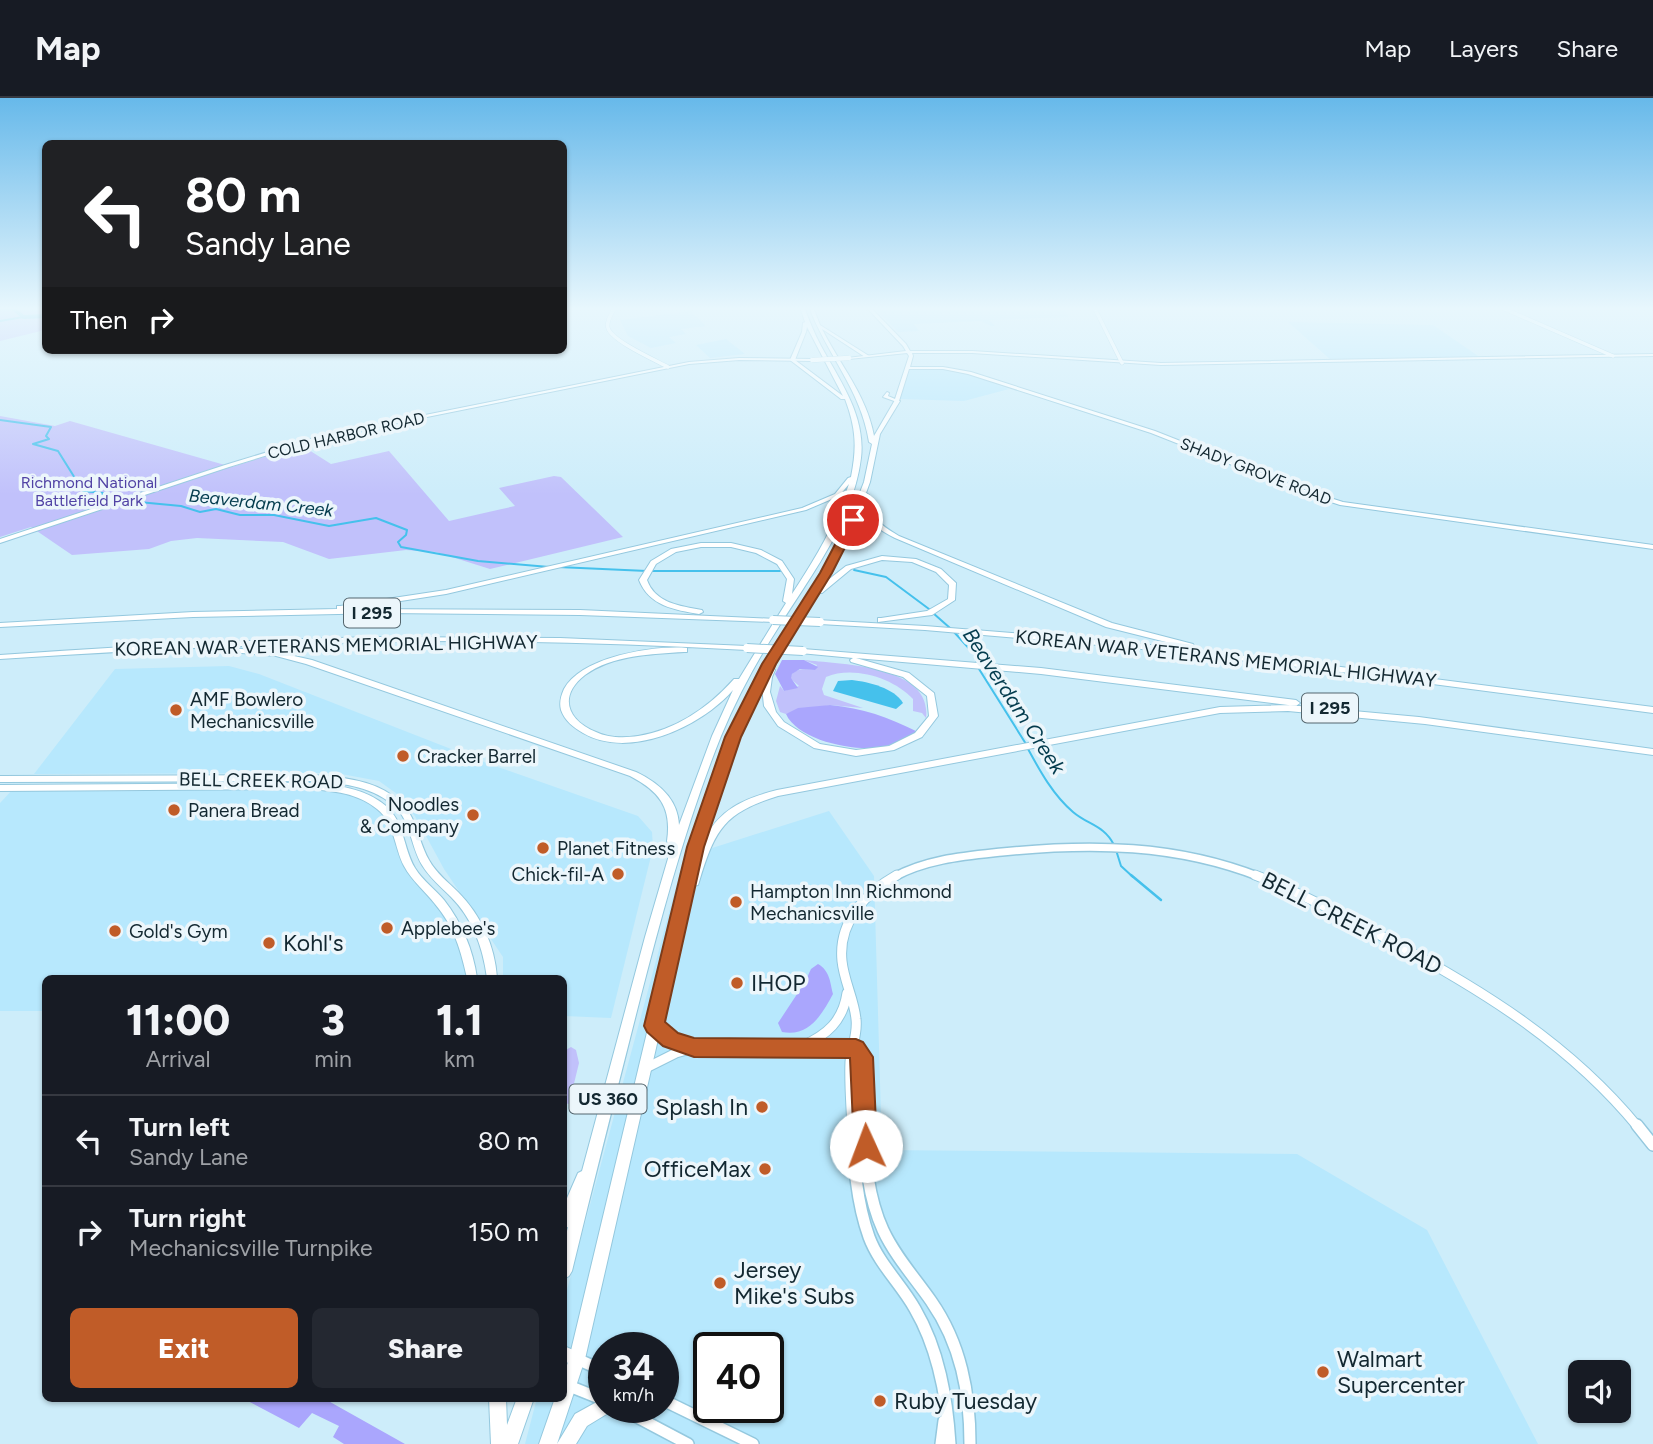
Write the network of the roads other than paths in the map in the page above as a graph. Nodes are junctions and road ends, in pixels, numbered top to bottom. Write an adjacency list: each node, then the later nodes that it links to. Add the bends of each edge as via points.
1 (654, 370): 12 (main road, COLD HARBOR ROAD, via 274,450)
2 (805, 370): 9 (highway, via 842,397)
3 (832, 370): 9 (highway, US 360)
4 (842, 370): 11 (highway, US 360, via 865,412 872,438)
5 (908, 370): 7 (main road)
6 (952, 370): 13 (main road, SHADY GROVE ROAD, via 1142,428 1342,504)
7 (903, 384): 8 (main road); 8 (main road, via 887,393 886,397)
8 (898, 399): 11 (highway, via 877,434)
9 (857, 423): 10 (highway, US 360)
10 (859, 445): 14 (highway, via 847,486 824,502 788,513 397,601); 17 (highway, US 360, via 843,510 826,546)
11 (870, 465): 19 (highway, US 360, via 848,531); 26 (highway, via 866,509 876,524 897,537 1122,629)
12 (0, 541)
13 (1653, 547)
14 (230, 616): 15 (highway, KOREAN WAR VETERANS MEMORIAL HIGHWAY / I 295, via 482,612); 18 (highway, KOREAN WAR VETERANS MEMORIAL HIGHWAY / I 295)
15 (745, 618): 17 (highway, KOREAN WAR VETERANS MEMORIAL HIGHWAY / I 295); 17 (highway, via 670,605 650,594 643,580 646,570 658,558 683,548 714,544 772,557 788,570 792,582 790,595)
16 (821, 622): 17 (highway, KOREAN WAR VETERANS MEMORIAL HIGHWAY / I 295, bridge); 19 (highway, via 919,616 949,603 956,586 942,570 916,561 876,559 833,577); 26 (highway, KOREAN WAR VETERANS MEMORIAL HIGHWAY / I 295, via 977,632)
17 (773, 623): 20 (highway, US 360)
18 (0, 625)
19 (791, 628): 21 (highway, US 360)
20 (766, 640): 22 (highway, via 723,698 667,732 605,737 581,729 567,714 564,701 568,689 600,664 644,653); 32 (highway, US 360, via 710,751)
21 (782, 642): 24 (highway, via 768,675 766,698 777,720 803,738 842,751 880,751 913,741 931,725 933,700 916,679 888,667); 35 (highway, US 360, via 722,765 696,847)
22 (733, 648): 23 (highway, KOREAN WAR VETERANS MEMORIAL HIGHWAY / I 295, via 410,640); 24 (highway, KOREAN WAR VETERANS MEMORIAL HIGHWAY / I 295, bridge)
23 (104, 650): 25 (highway, KOREAN WAR VETERANS MEMORIAL HIGHWAY / I 295); 32 (highway, via 223,649 287,656 642,778 663,793 675,822)
24 (808, 651): 28 (highway, KOREAN WAR VETERANS MEMORIAL HIGHWAY / I 295, via 1007,667)
25 (0, 657)
26 (1315, 666): 27 (highway, KOREAN WAR VETERANS MEMORIAL HIGHWAY / I 295)
27 (1653, 710)
28 (1425, 721): 29 (highway, KOREAN WAR VETERANS MEMORIAL HIGHWAY / I 295); 35 (highway, via 1288,708 1197,713 777,793 738,807 716,826 704,846)
29 (1653, 752)
30 (0, 779): 34 (main road, BELL CREEK ROAD, via 311,778 354,782 376,790 406,812 426,865 473,918)
31 (0, 788): 33 (main road, BELL CREEK ROAD, via 310,786 365,797 393,819 412,871 458,931)
32 (651, 934): 43 (highway, US 360)
33 (471, 975)
34 (491, 975)
35 (665, 980): 37 (highway, US 360)
36 (847, 985): 39 (street, via 846,1007 838,1022 825,1035); 40 (street, BELL CREEK ROAD); 42 (street, BELL CREEK ROAD, via 840,952 843,932 856,909 887,881 911,868 944,859 1078,846 1142,848 1199,858 1268,879 1322,904 1507,1006 1564,1050)
37 (654, 1026): 38 (street); 41 (highway, US 360)
38 (694, 1048): 39 (street); 41 (street)
39 (796, 1048): 40 (street)
40 (856, 1048): 55 (street, BELL CREEK ROAD, via 850,1059 853,1161 862,1214 878,1256 926,1330); 66 (street, BELL CREEK ROAD, via 863,1057 872,1198 893,1247 945,1322 965,1381)
41 (644, 1070): 46 (highway, US 360)
42 (1653, 1145)
43 (594, 1152): 44 (highway); 45 (highway, US 360)
44 (567, 1214)
45 (567, 1258)
46 (570, 1356): 47 (street); 48 (highway, US 360)
47 (588, 1364)
48 (567, 1378)
49 (567, 1385): 50 (street)
50 (588, 1394)
51 (497, 1402): 58 (highway)
52 (525, 1402): 59 (highway)
53 (561, 1402): 60 (highway, US 360)
54 (679, 1408): 63 (street)
55 (946, 1409): 64 (street); 65 (street, BELL CREEK ROAD)
56 (588, 1416): 61 (highway)
57 (648, 1423): 62 (street)
58 (500, 1444)
59 (509, 1444)
60 (548, 1444)
61 (566, 1444)
62 (688, 1444)
63 (753, 1444)
64 (941, 1444)
65 (950, 1444)
66 (970, 1444)

